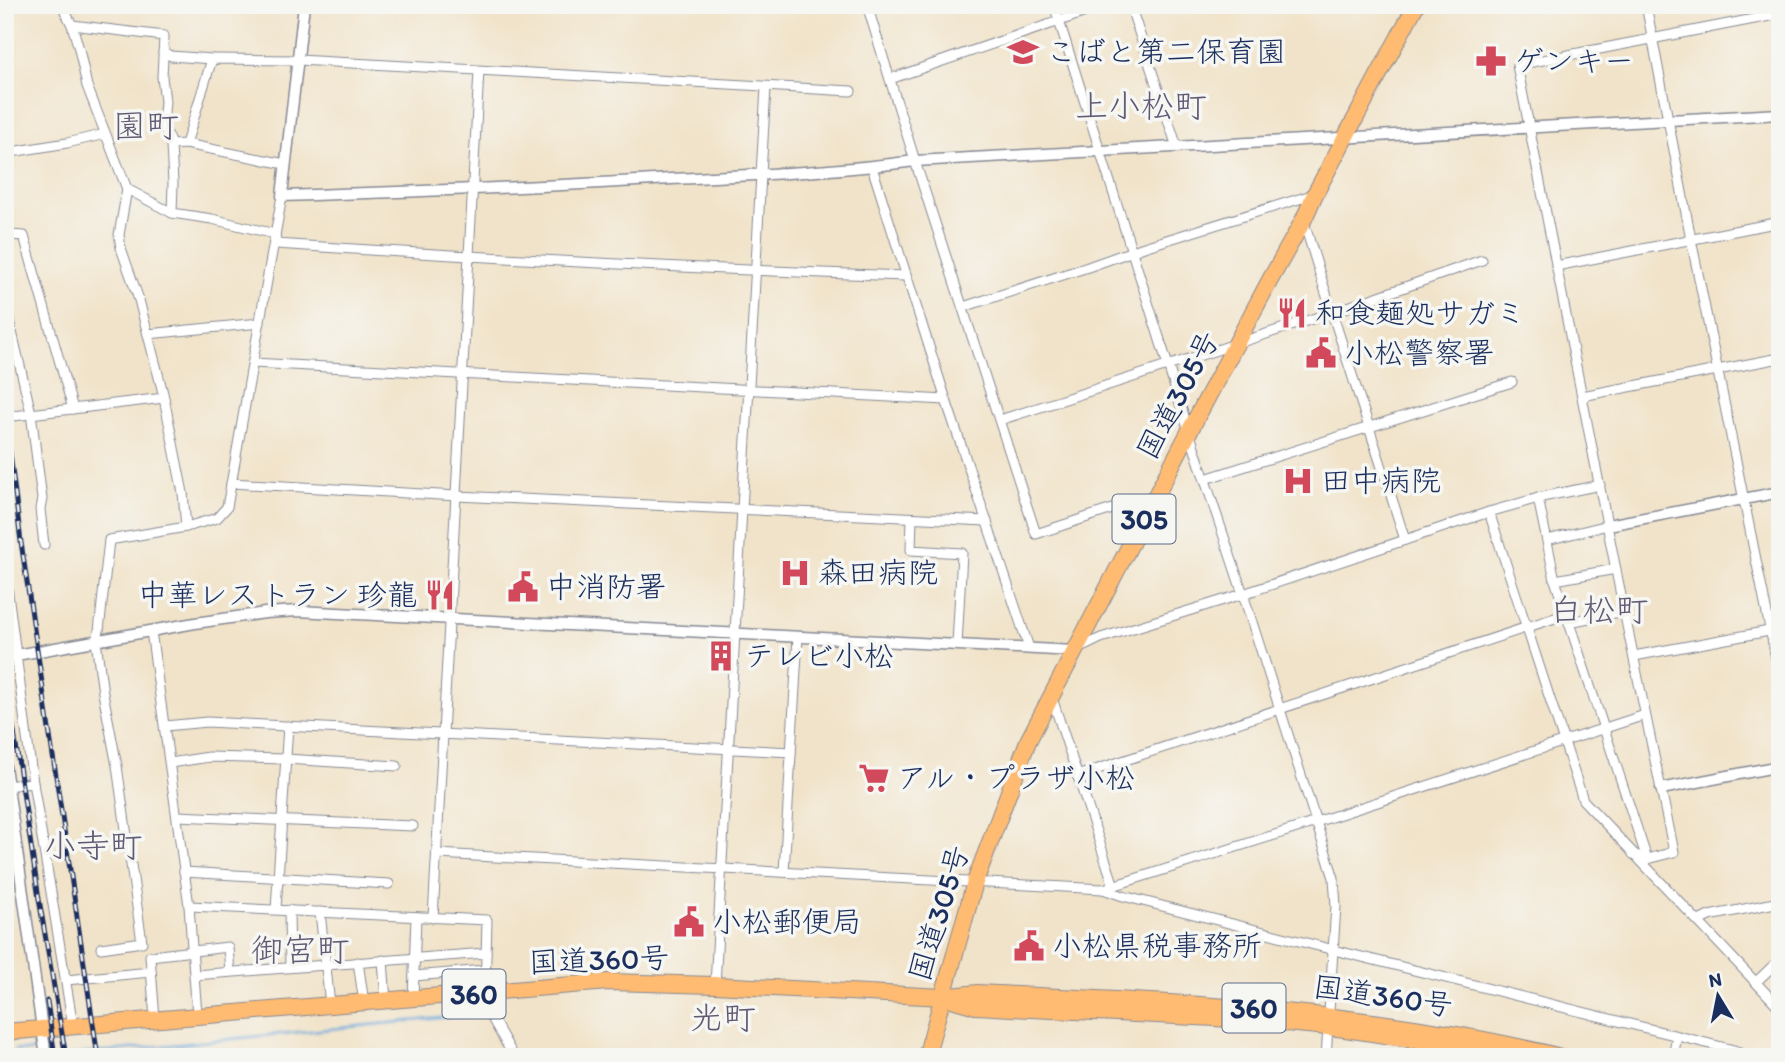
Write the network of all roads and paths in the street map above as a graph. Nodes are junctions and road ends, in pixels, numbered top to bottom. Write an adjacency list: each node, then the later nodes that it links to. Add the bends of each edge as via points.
1 (62, 5): 11 (street)
2 (304, 5): 15 (street)
3 (867, 5): 17 (street)
4 (1054, 5): 10 (street)
5 (1106, 5): 10 (street)
6 (1130, 5): 27 (street)
7 (1416, 5): 24 (highway, 国道305号 / 305)
8 (1646, 5): 12 (street)
9 (1780, 15): 12 (street)
10 (1059, 21): 17 (street); 28 (street)
11 (72, 25): 13 (street, via 163,36); 23 (street)
12 (1654, 39): 21 (street); 22 (street, via 1517,65)
13 (163, 52): 14 (street); 26 (street, via 163,125)
14 (212, 59): 15 (street); 25 (street)
15 (298, 60): 16 (street); 31 (street)
16 (479, 71): 18 (street); 35 (street)
17 (890, 79): 30 (street)
18 (766, 87): 19 (street); 33 (street)
19 (851, 91)
20 (1780, 114): 21 (street)
21 (1669, 120): 22 (street); 43 (street)
22 (1529, 127): 24 (street); 47 (street)
23 (105, 134): 29 (street); 34 (street)
24 (1345, 138): 27 (street); 36 (highway, 国道305号 / 305)
25 (186, 144): 26 (street); 31 (street)
26 (171, 145): 38 (street)
27 (1177, 147): 28 (street)
28 (1100, 151): 30 (street); 44 (street)
29 (5, 153)
30 (915, 161): 32 (street); 51 (street)
31 (285, 164): 37 (street)
32 (872, 167): 33 (street); 49 (street)
33 (761, 174): 35 (street); 48 (street)
34 (127, 189): 38 (street); 54 (street, via 121,248)
35 (473, 190): 37 (street); 45 (street)
36 (1315, 194): 39 (highway, 国道305号 / 305); 44 (street)
37 (282, 196): 42 (street)
38 (172, 214): 42 (street)
39 (1303, 221): 52 (street); 55 (highway, 国道305号 / 305)
40 (1780, 222): 43 (street)
41 (5, 228): 66 (street, via 10,235 24,236)
42 (275, 234): 45 (street, via 276,244); 53 (street)
43 (1691, 239): 47 (street); 59 (street)
44 (1132, 251): 51 (street); 58 (street)
45 (469, 257): 48 (street); 60 (street)
46 (1482, 260): 52 (street)
47 (1556, 266): 63 (street)
48 (756, 271): 49 (street); 62 (street)
49 (906, 276): 65 (street)
50 (5, 302): 67 (street)
51 (963, 307): 69 (street)
52 (1331, 313): 55 (street); 70 (street)
53 (260, 323): 54 (street); 57 (street)
54 (148, 334): 64 (street)
55 (1236, 344): 58 (street); 71 (highway, 国道305号 / 305)
56 (1780, 358): 59 (street)
57 (253, 363): 60 (street); 73 (street)
58 (1169, 366): 69 (street); 71 (street)
59 (1718, 370): 63 (street); 79 (street)
60 (463, 375): 62 (street); 77 (street)
61 (1512, 382): 70 (street)
62 (749, 390): 65 (street); 80 (street)
63 (1581, 396): 74 (street)
64 (164, 398): 66 (street); 85 (street)
65 (946, 400): 83 (street)
66 (72, 409): 67 (street)
67 (31, 414): 68 (street); 88 (street)
68 (5, 417)
69 (1000, 420): 76 (street, via 1036,534)
70 (1370, 428): 72 (street); 86 (street)
71 (1189, 432): 72 (street); 76 (highway, 国道305号 / 305)
72 (1205, 479): 92 (street)
73 (231, 483): 77 (street); 85 (street, via 223,512)
74 (1600, 485): 78 (street); 84 (street)
75 (1780, 492): 79 (street)
76 (1157, 495): 104 (highway, 国道305号 / 305)
77 (457, 496): 80 (street); 95 (street)
78 (1538, 498): 81 (street); 87 (street)
79 (1744, 499): 84 (street); 97 (street)
80 (742, 509): 82 (street); 99 (street)
81 (1489, 512): 86 (street); 96 (street)
82 (912, 518): 83 (street); 102 (street, via 911,550 962,553)
83 (987, 521): 103 (street)
84 (1608, 525): 87 (street); 89 (street)
85 (186, 527): 101 (street, via 109,540)
86 (1405, 540): 92 (street)
87 (1547, 540): 91 (street)
88 (44, 545)
89 (1616, 569): 91 (street); 93 (street)
90 (5, 571): 105 (street)
91 (1555, 580): 94 (street)
92 (1243, 594): 104 (street); 109 (street)
93 (1624, 611): 94 (street); 106 (street)
94 (1568, 618): 96 (street); 113 (street)
95 (449, 619): 98 (street, via 298,611); 99 (street); 114 (street)
96 (1526, 627): 109 (street); 115 (street)
97 (1775, 630): 106 (street); 107 (street)
98 (151, 631): 101 (street); 111 (street)
99 (735, 633): 100 (street); 116 (street)
100 (798, 637): 102 (street); 117 (street)
101 (96, 641): 105 (street); 151 (street, via 142,942)
102 (957, 645): 103 (street)
103 (1030, 648): 104 (street)
104 (1073, 650): 108 (highway, 国道305号 / 305)
105 (11, 656): 124 (street)
106 (1634, 656): 110 (street)
107 (1780, 678)
108 (1051, 696): 123 (street); 139 (highway, 国道305号 / 305, via 1028,741)
109 (1280, 709): 123 (street); 129 (street)
110 (1645, 715): 113 (street); 126 (street)
111 (165, 726): 112 (street, via 207,722); 119 (street)
112 (288, 726): 114 (street); 118 (street)
113 (1603, 728): 115 (street); 134 (street)
114 (444, 735): 116 (street); 133 (street)
115 (1565, 741): 129 (street); 132 (street, via 1583,800)
116 (730, 749): 117 (street); 135 (street)
117 (791, 752): 137 (street)
118 (286, 760): 119 (street, via 209,757); 121 (street); 128 (street)
119 (170, 763): 127 (street)
120 (5, 766): 125 (street)
121 (397, 766)
122 (1780, 766): 126 (street)
123 (1077, 776): 141 (street)
124 (33, 783): 125 (street); 166 (street)
125 (7, 786): 131 (street)
126 (1661, 789): 134 (street, via 1674,852)
127 (177, 816): 128 (street); 136 (street)
128 (283, 819): 130 (street); 138 (street)
129 (1316, 822): 141 (street); 153 (street, via 1335,885)
130 (413, 826)
131 (11, 851): 180 (street)
132 (1633, 853): 134 (street); 150 (street)
133 (437, 854): 135 (street); 149 (street)
134 (1647, 859)
135 (723, 869): 137 (street); 168 (street)
136 (184, 872): 138 (street); 144 (street)
137 (784, 872): 139 (street)
138 (279, 878): 140 (street); 145 (street)
139 (975, 882): 142 (street); 170 (highway, 国道305号 / 305)
140 (389, 884)
141 (1114, 886): 142 (street)
142 (1103, 889): 153 (street)
143 (1780, 902): 150 (street)
144 (189, 906): 145 (street); 152 (street)
145 (276, 909): 146 (street)
146 (289, 910): 147 (street); 160 (street)
147 (320, 912): 148 (street); 158 (street)
148 (416, 917): 149 (street); 155 (street)
149 (433, 918): 154 (street, via 487,920)
150 (1699, 921): 167 (street)
151 (101, 948)
152 (192, 950): 162 (street, via 150,956); 163 (street, via 228,947); 164 (street)
153 (1334, 950): 178 (street); 182 (street)
154 (486, 953): 155 (street); 161 (street)
155 (414, 958): 156 (street); 165 (street)
156 (383, 960): 157 (street); 172 (street)
157 (358, 962): 158 (street); 173 (street)
158 (326, 964): 160 (street); 174 (street)
159 (1780, 964): 167 (street)
160 (290, 967): 163 (street)
161 (485, 970): 165 (street); 169 (street)
162 (151, 971): 166 (street); 177 (street)
163 (230, 972): 164 (street)
164 (194, 975): 176 (street)
165 (414, 976): 171 (street)
166 (66, 980): 179 (street)
167 (1756, 982): 175 (street)
168 (715, 985): 169 (highway, 国道360号 / 360, via 608,982); 170 (highway, 国道360号 / 360)
169 (485, 994): 171 (highway, 国道360号 / 360); 184 (street, via 488,1012)
170 (943, 997): 178 (highway, 国道360号 / 360, via 978,993 1235,1006); 185 (highway, 国道305号 / 305)
171 (413, 999): 172 (highway, 国道360号 / 360)
172 (386, 1001): 173 (highway, 国道360号 / 360)
173 (364, 1003): 174 (highway, 国道360号 / 360)
174 (330, 1005): 176 (highway, 国道360号 / 360)
175 (1780, 1008)
176 (197, 1015): 177 (highway, 国道360号 / 360)
177 (155, 1019): 179 (highway, 国道360号 / 360)
178 (1329, 1021): 186 (street); 187 (highway, 国道360号 / 360); 188 (highway, 国道360号 / 360, via 1456,1034)
179 (73, 1026): 180 (highway, 国道360号 / 360)
180 (43, 1029): 181 (highway, 国道360号 / 360); 183 (street)
181 (5, 1032)
182 (1677, 1036): 189 (street); 190 (street)
183 (46, 1057)
184 (514, 1057)
185 (926, 1057)
186 (1326, 1057)
187 (1508, 1057)
188 (1561, 1057)
189 (1673, 1057)
190 (1746, 1057)

